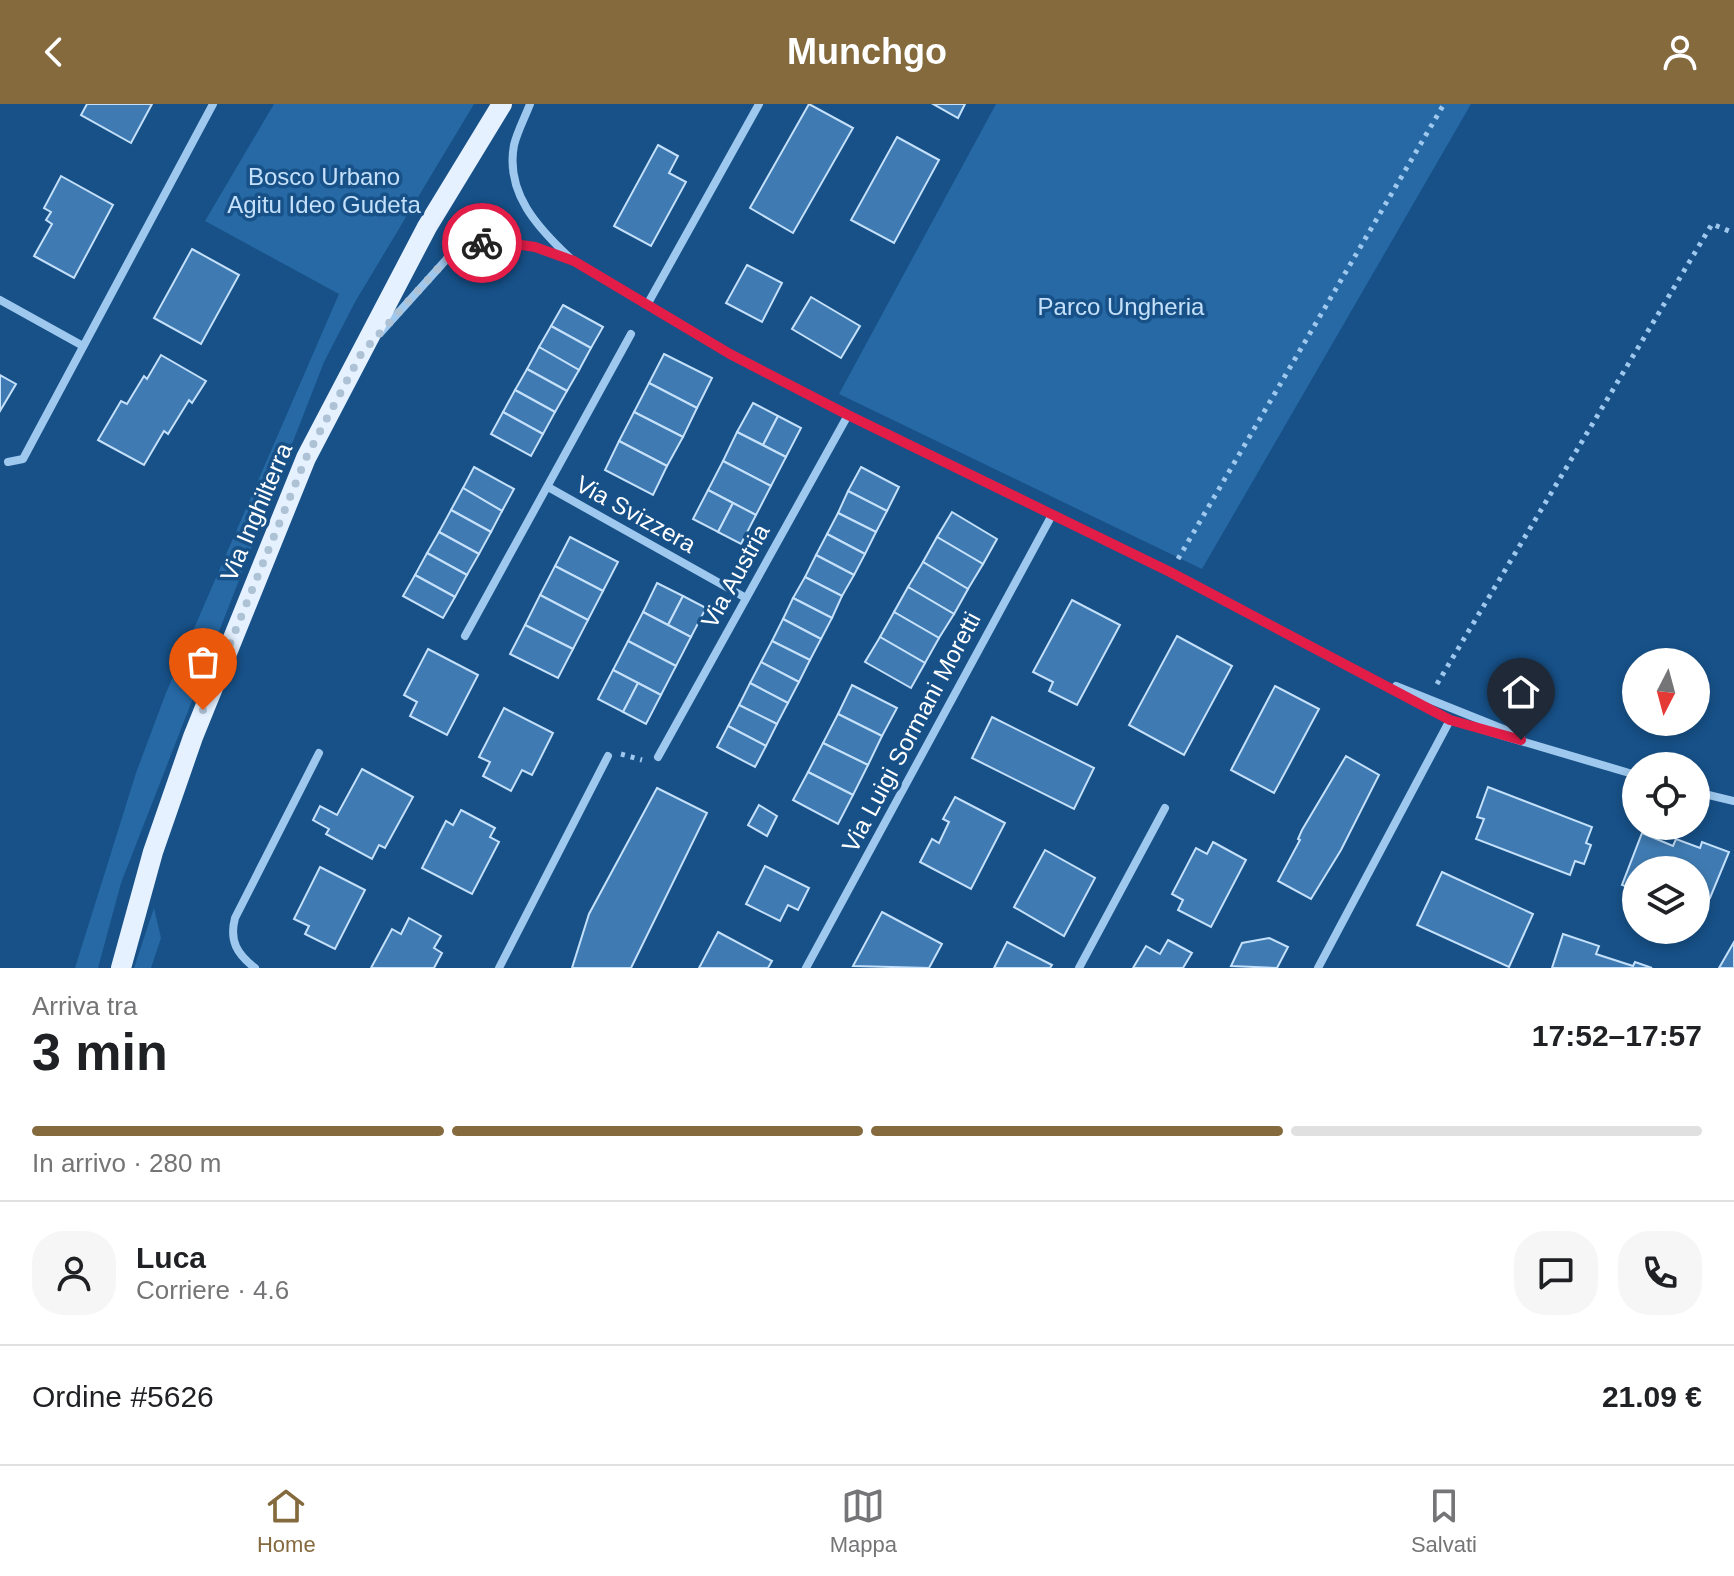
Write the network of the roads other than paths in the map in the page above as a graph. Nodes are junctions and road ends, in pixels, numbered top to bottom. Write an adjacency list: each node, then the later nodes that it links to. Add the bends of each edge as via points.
1 (213, 104): 9 (street)
2 (502, 104): 10 (main road, Via Inghilterra, via 427,227)
3 (530, 104): 5 (street, via 514,145 520,200 540,230)
4 (759, 104): 7 (street)
5 (574, 261): 7 (street); 10 (street, via 535,247 495,241 454,251)
6 (0, 300): 9 (street)
7 (647, 305): 11 (street)
8 (631, 334): 13 (street, Via Svizzera)
9 (83, 346): 12 (street, via 23,459)
10 (361, 354): 27 (main road, Via Inghilterra, via 306,458 193,737)
11 (848, 415): 14 (street); 15 (street, Via Austria)
12 (8, 462)
13 (548, 487): 15 (street, Via Svizzera); 16 (street, Via Svizzera)
14 (1052, 515): 17 (street); 30 (street, Via Luigi Sormani Moretti)
15 (746, 598): 22 (street, Via Austria)
16 (465, 636)
17 (1377, 679): 18 (street); 19 (street)
18 (1450, 720): 19 (street); 32 (street)
19 (1549, 748): 23 (street)
20 (319, 753): 28 (street, via 235,918 233,942)
21 (608, 756): 29 (street)
22 (658, 757)
23 (1622, 771)
24 (1710, 795): 25 (street)
25 (1734, 801)
26 (1165, 808): 31 (street)
27 (121, 968)
28 (255, 968)
29 (499, 968)
30 (806, 968)
31 (1079, 968)
32 (1318, 968)

